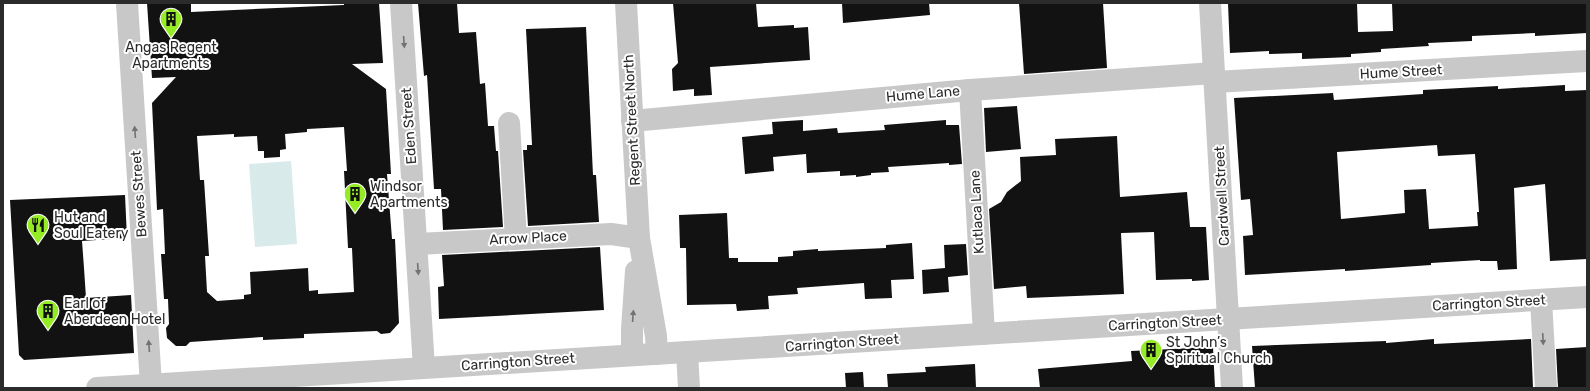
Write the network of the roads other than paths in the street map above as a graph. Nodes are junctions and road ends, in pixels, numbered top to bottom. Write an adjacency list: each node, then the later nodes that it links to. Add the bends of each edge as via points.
1 (126, 3): 21 (street, Bewes Street, one-way to 1)
2 (401, 3): 12 (street, Eden Street, one-way to 12)
3 (626, 3): 8 (street, Regent Street North)
4 (1210, 3): 6 (street, Cardwell Street)
5 (1587, 61): 6 (street, Hume Street)
6 (1215, 78): 7 (street, Hume Lane); 15 (street, Cardwell Street)
7 (970, 90): 8 (street, Hume Lane); 16 (street, Kutlaca Lane)
8 (632, 121): 10 (street, Regent Street North)
9 (509, 123): 11 (street)
10 (639, 238): 11 (street, Arrow Place, via 611,234); 18 (street, Regent Street North); 19 (street, Regent Street North, one-way to 10)
11 (516, 239): 12 (street, Arrow Place)
12 (417, 244): 20 (street, Eden Street, one-way to 20)
13 (1587, 297): 14 (street, Carrington Street)
14 (1541, 300): 15 (street, Carrington Street); 26 (street, one-way to 26)
15 (1229, 319): 16 (street, Carrington Street); 25 (street, Cardwell Street)
16 (984, 334): 17 (street, Carrington Street)
17 (687, 352): 18 (street, Carrington Street); 24 (street)
18 (657, 354): 19 (street, Carrington Street)
19 (632, 355): 20 (street, Carrington Street)
20 (424, 368): 22 (street, Carrington Street)
21 (151, 385): 22 (street, Carrington Street); 23 (street, Carrington Street)
22 (193, 385)
23 (97, 388)
24 (689, 388)
25 (1232, 388)
26 (1546, 388)

